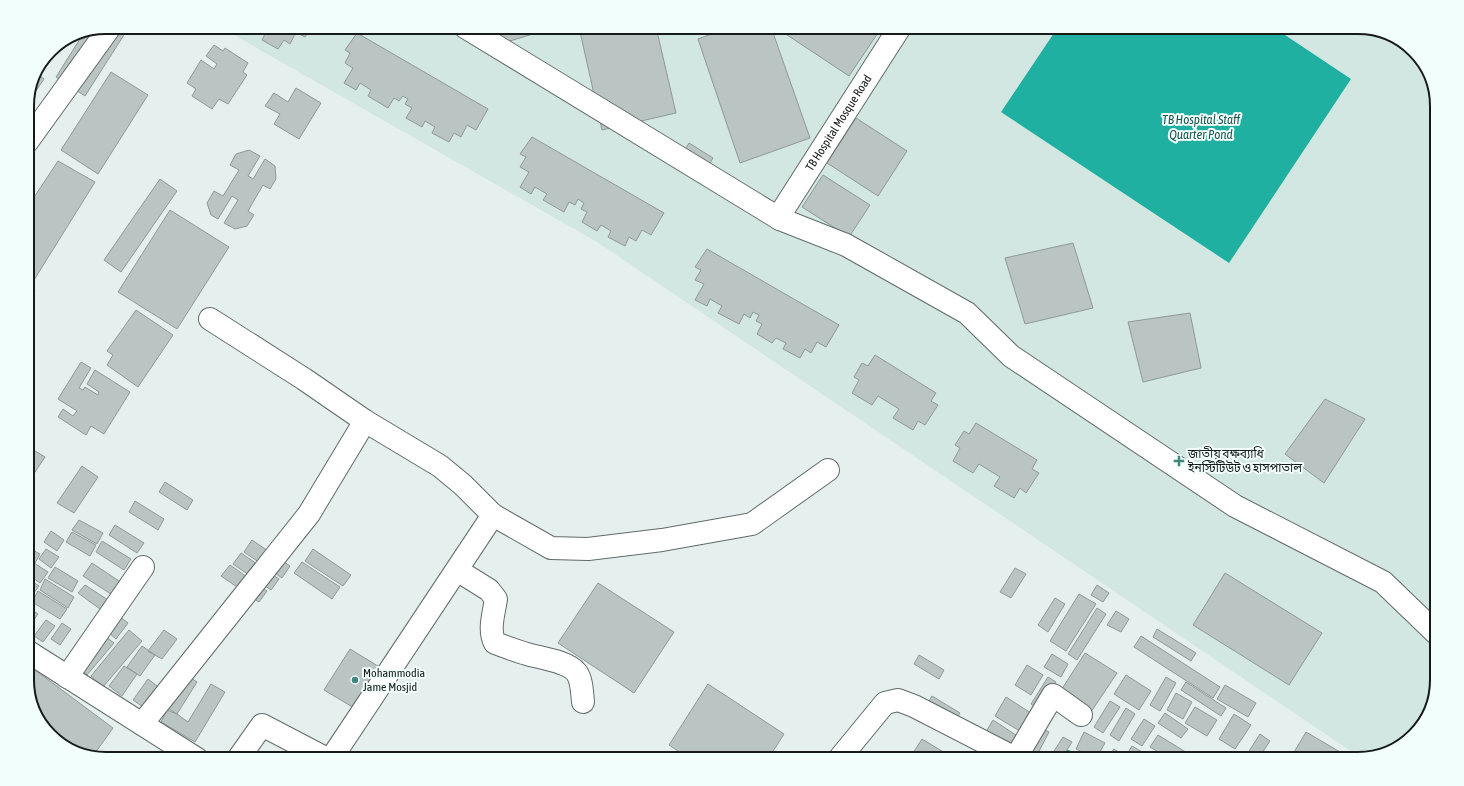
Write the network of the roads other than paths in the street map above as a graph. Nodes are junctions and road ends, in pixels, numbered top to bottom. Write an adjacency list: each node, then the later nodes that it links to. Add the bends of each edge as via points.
1 (105, 34): 4 (street)
2 (476, 34): 5 (street)
3 (896, 34): 5 (street, TB Hospital Mosque Road, via 781,213)
4 (34, 132)
5 (780, 219): 12 (street, via 846,245 967,313 1011,356 1235,506 1383,582)
6 (210, 319): 7 (street)
7 (365, 421): 9 (street, via 440,466); 17 (street, via 309,514)
8 (828, 470): 9 (street, via 752,524 662,540 588,549 551,548)
9 (493, 515): 11 (street)
10 (142, 567): 14 (street)
11 (457, 570): 15 (street, via 489,590 496,599 491,629 495,643 572,669 580,680); 21 (street)
12 (1430, 627)
13 (34, 656): 14 (street)
14 (67, 677): 17 (street)
15 (583, 702)
16 (1081, 715): 24 (street, via 1053,695)
17 (142, 724): 18 (street)
18 (186, 752)
19 (243, 752): 20 (street, via 262,725)
20 (314, 752)
21 (336, 752)
22 (845, 752): 23 (street, via 885,703 898,700)
23 (1003, 752)
24 (1020, 752)

